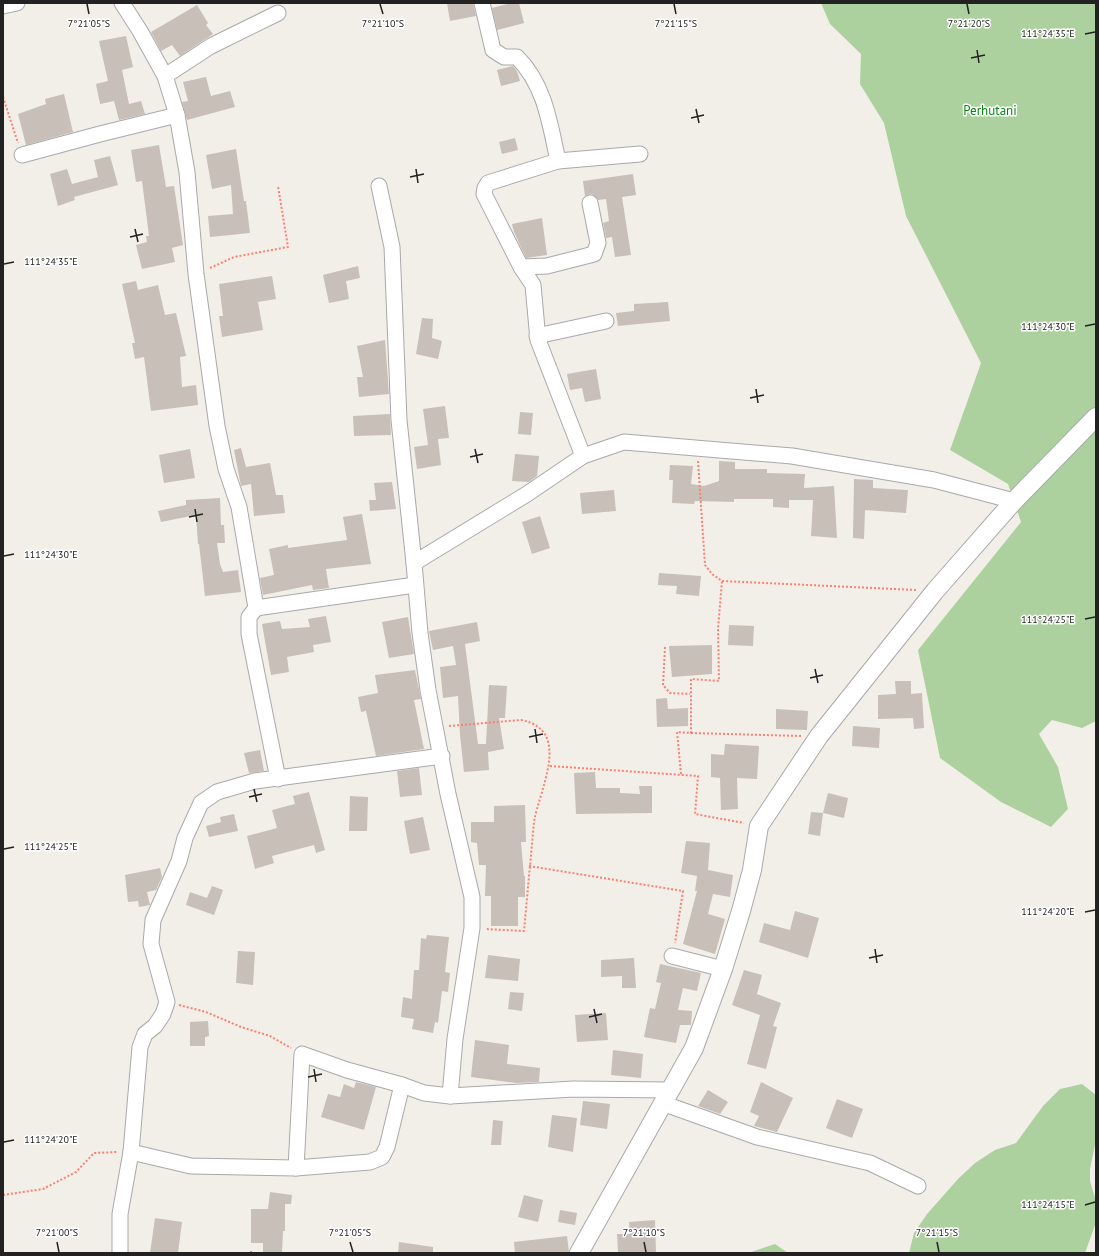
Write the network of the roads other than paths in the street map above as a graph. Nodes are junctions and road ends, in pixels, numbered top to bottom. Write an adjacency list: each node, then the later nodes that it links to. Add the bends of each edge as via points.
1 (17, 3): 4 (street)
2 (122, 3): 6 (street)
3 (482, 3): 10 (street, via 493,50 504,57 517,57 524,64 545,102)
4 (3, 6)
5 (278, 13): 6 (street, via 211,46)
6 (165, 76): 7 (street)
7 (177, 115): 9 (street); 21 (street, via 187,172 196,274 217,426 226,469 239,508)
8 (640, 154): 10 (street)
9 (22, 155)
10 (558, 161): 13 (street, via 488,183 485,188 484,194)
11 (379, 186): 19 (street, via 392,247 399,420)
12 (590, 203): 13 (street, via 598,243 594,254 547,266)
13 (521, 267): 15 (street, via 534,285)
14 (606, 321): 15 (street)
15 (537, 336): 17 (street)
16 (1096, 417): 18 (street)
17 (583, 456): 18 (street, via 624,442 792,456 934,480); 19 (street, via 527,494)
18 (1014, 501): 25 (street, via 935,591 819,736 759,826 752,870)
19 (414, 563): 20 (street)
20 (414, 585): 21 (street); 22 (street)
21 (256, 608): 23 (street, via 249,617 249,634)
22 (442, 756): 23 (street); 27 (street, via 448,794 472,897 472,928 455,1039)
23 (278, 779): 29 (street, via 256,781 217,792 201,803 194,813 179,861 153,920 151,944 167,1002 163,1014 146,1034 140,1047)
24 (672, 956): 25 (street)
25 (723, 969): 28 (street, via 694,1048)
26 (402, 1085): 27 (street, via 424,1093); 30 (street, via 391,1134 382,1156 370,1162); 30 (street, via 302,1054)
27 (450, 1096): 28 (street, via 574,1089)
28 (665, 1097): 31 (street, via 757,1137 870,1163); 33 (street)
29 (130, 1152): 30 (street, via 191,1166); 32 (street, via 120,1214)
30 (296, 1168)
31 (918, 1186)
32 (120, 1253)
33 (579, 1253)

